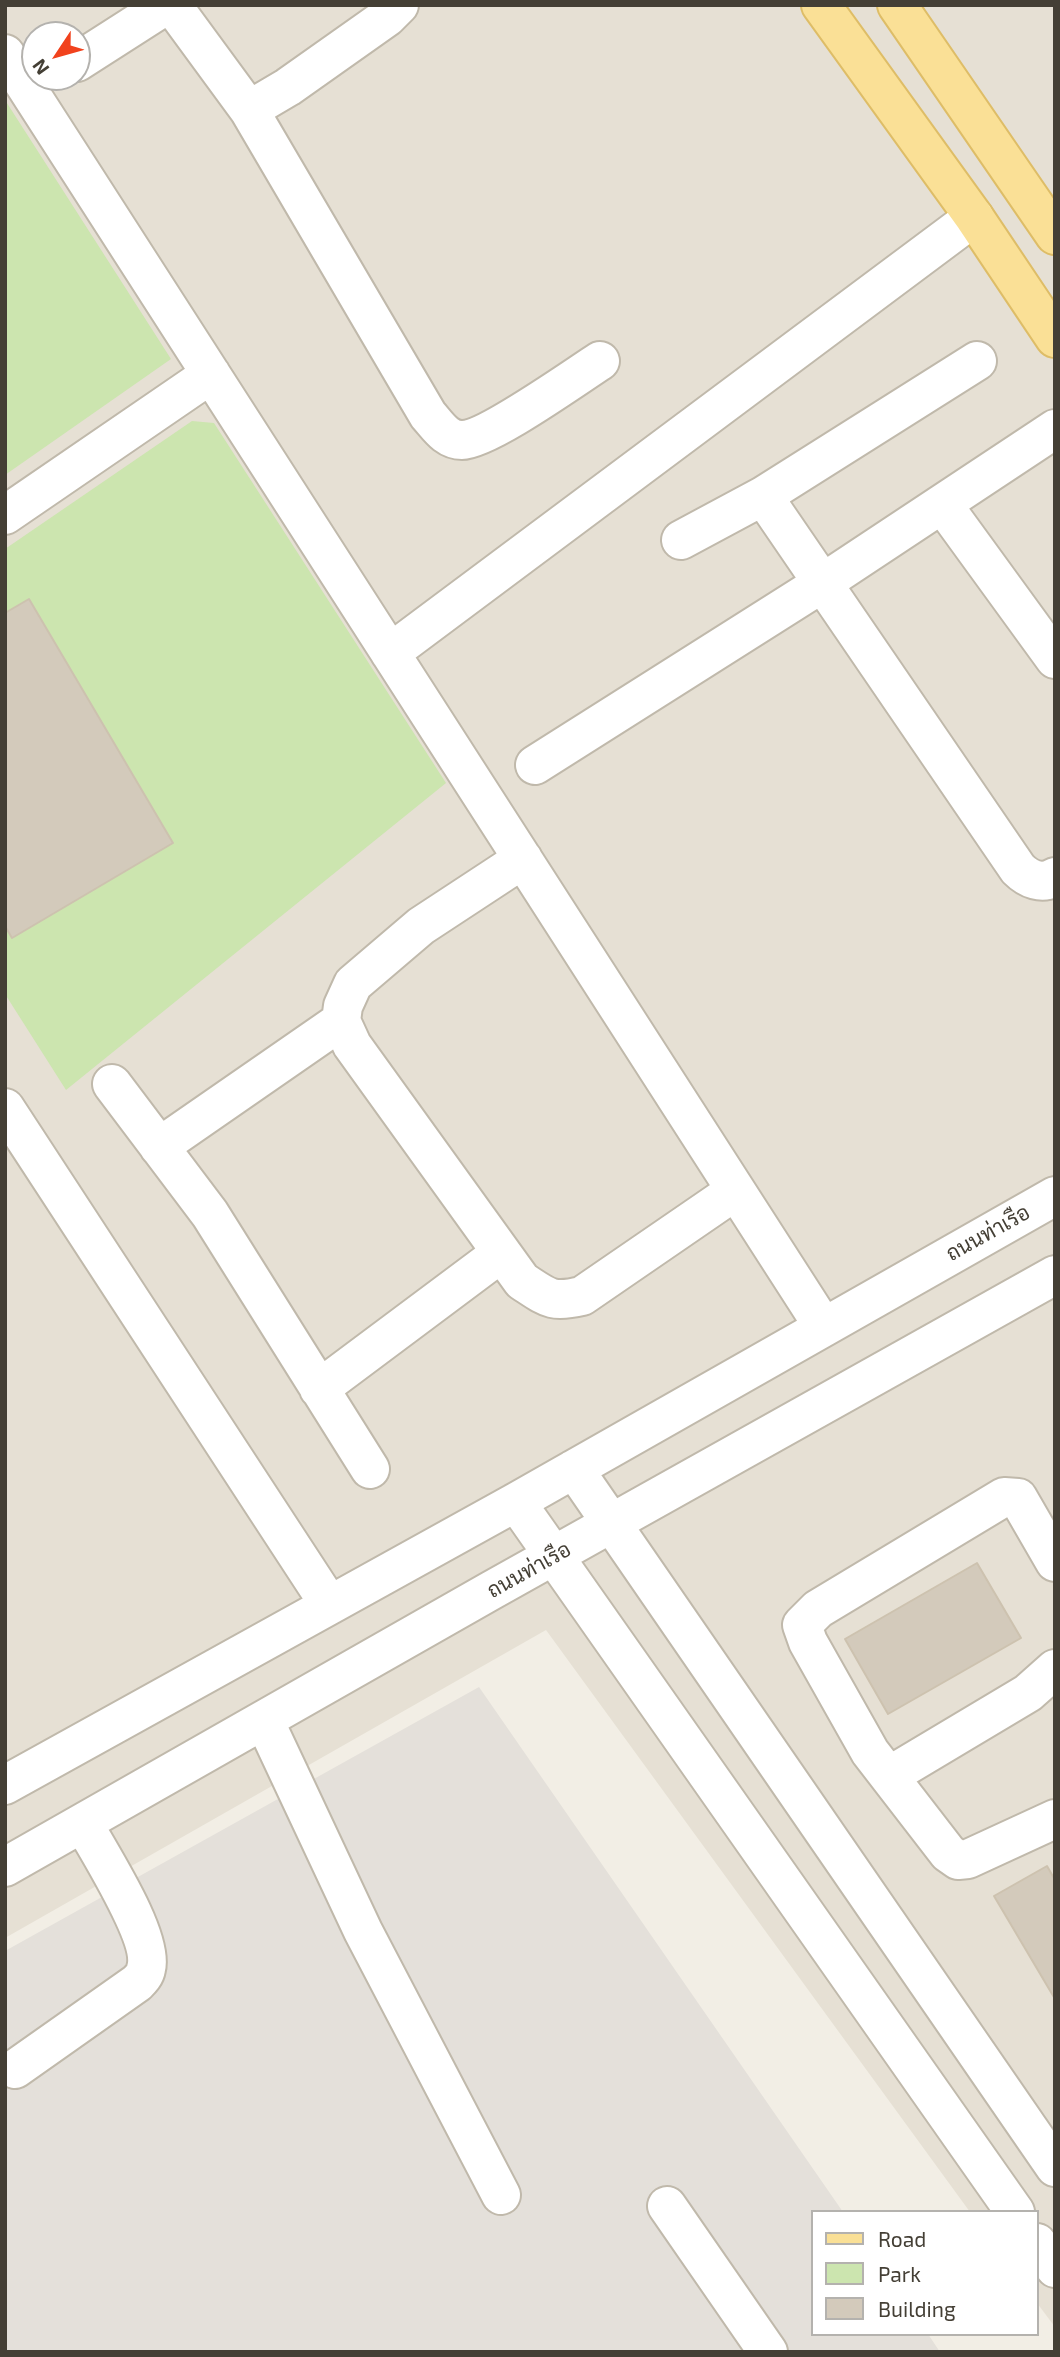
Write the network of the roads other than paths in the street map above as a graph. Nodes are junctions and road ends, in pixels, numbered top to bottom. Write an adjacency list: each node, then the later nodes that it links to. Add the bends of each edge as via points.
1 (166, 5): 6 (street)
2 (172, 5): 10 (street)
3 (399, 5): 10 (street, via 288,87)
4 (821, 5): 11 (main road)
5 (897, 5): 12 (main road)
6 (91, 53)
7 (5, 54): 8 (street)
8 (21, 67)
9 (45, 91): 16 (street)
10 (249, 110): 15 (street, via 428,415 447,436 463,440 489,432)
11 (974, 217): 13 (main road); 23 (street)
12 (1055, 235)
13 (1055, 338)
14 (977, 360): 18 (street)
15 (600, 361)
16 (211, 374): 20 (street); 23 (street)
17 (1055, 429): 19 (street)
18 (763, 496): 21 (street); 22 (street)
19 (943, 505): 22 (street); 24 (street)
20 (5, 515)
21 (681, 540)
22 (821, 584): 25 (street); 27 (street, via 1018,869 1033,880)
23 (390, 653): 26 (street)
24 (1055, 659)
25 (536, 765)
26 (523, 859): 28 (street, via 421,926 353,984); 32 (street)
27 (1055, 877)
28 (341, 1021): 31 (street); 34 (street, via 365,1064)
29 (112, 1084): 31 (street)
30 (5, 1108): 45 (street)
31 (159, 1147): 37 (street, via 210,1214)
32 (735, 1191): 34 (street, via 582,1296 560,1301 546,1297 522,1281); 36 (street)
33 (1055, 1196): 36 (street, ถนนท่าเรือ)
34 (501, 1254): 37 (street)
35 (1055, 1275): 42 (street, ถนนท่าเรือ)
36 (823, 1326): 39 (street, ถนนท่าเรือ)
37 (319, 1389): 38 (street)
38 (370, 1469)
39 (574, 1469): 40 (street, ถนนท่าเรือ); 42 (street)
40 (516, 1502): 43 (street); 45 (street, ถนนท่าเรือ)
41 (1045, 1518): 44 (street); 48 (street, via 1018,1498 1004,1497 818,1609 802,1625 870,1752)
42 (611, 1523): 43 (street, ถนนท่าเรือ); 54 (street)
43 (554, 1556): 47 (street, ถนนท่าเรือ); 57 (street)
44 (1055, 1562)
45 (329, 1604): 49 (street, ถนนท่าเรือ)
46 (1055, 1669): 48 (street, via 1028,1693)
47 (264, 1720): 51 (street, ถนนท่าเรือ); 55 (street, via 363,1931)
48 (889, 1776): 50 (street, via 958,1860)
49 (5, 1785)
50 (1055, 1819)
51 (83, 1823): 52 (street, ถนนท่าเรือ); 53 (street, via 135,1918 147,1968 137,1983)
52 (5, 1867)
53 (15, 2069)
54 (1055, 2167)
55 (501, 2195)
56 (667, 2206): 60 (street)
57 (1014, 2210)
58 (1039, 2246): 59 (street)
59 (1055, 2268)
60 (768, 2352)

